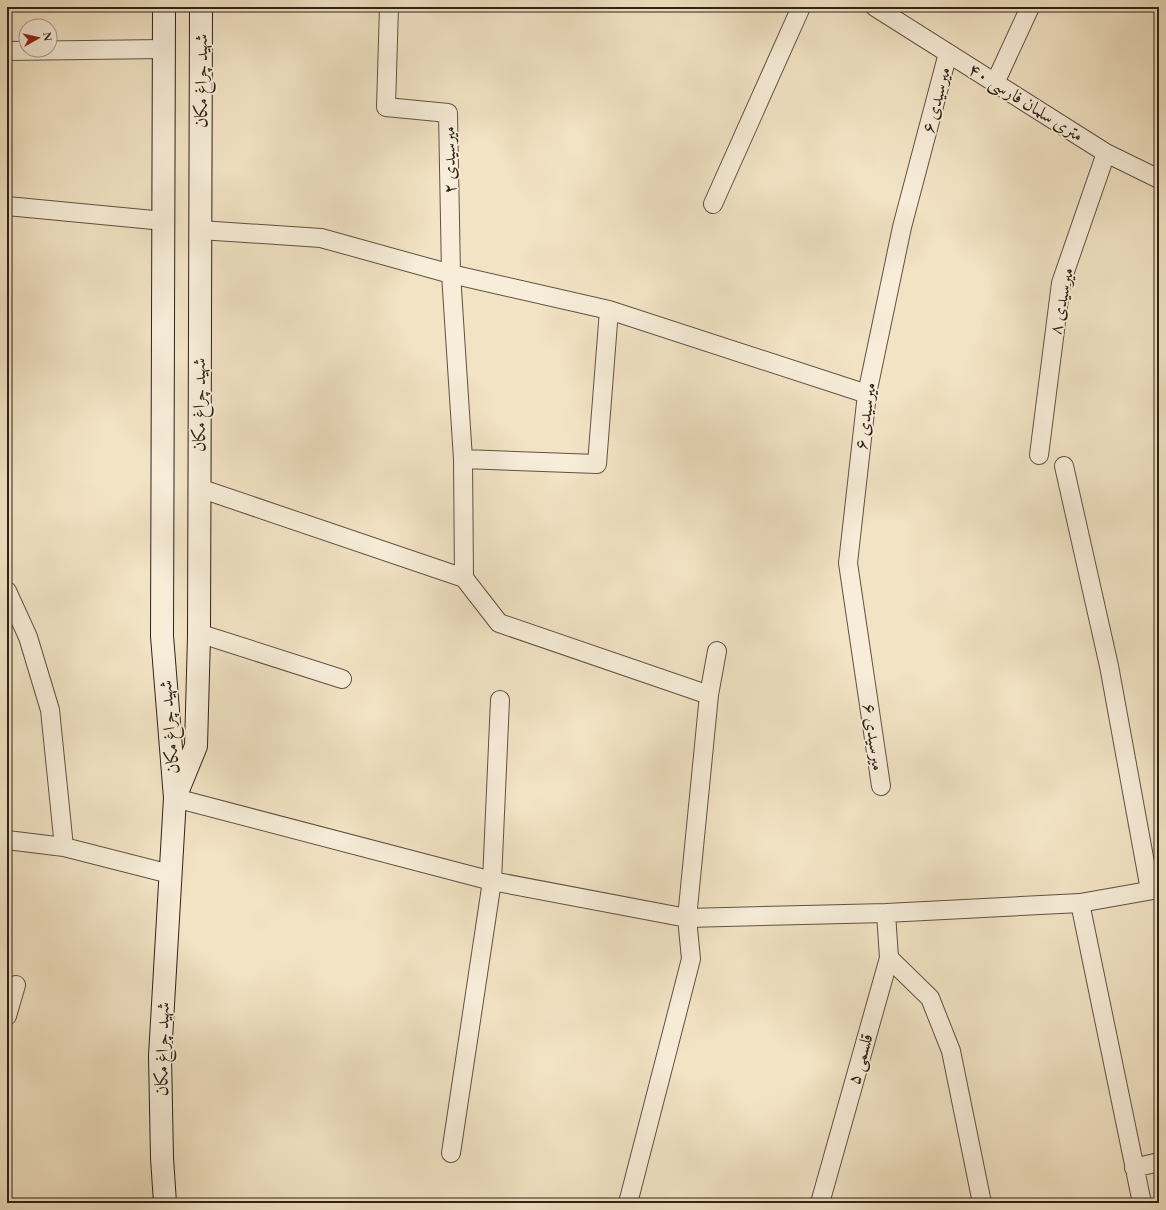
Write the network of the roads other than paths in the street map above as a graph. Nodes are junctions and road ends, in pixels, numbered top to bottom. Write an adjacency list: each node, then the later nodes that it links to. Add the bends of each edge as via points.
1 (164, 7): 7 (street, شهید چراغ مکان)
2 (201, 7): 16 (street, شهید چراغ مکان)
3 (389, 7): 17 (street, میرسیدی ۲, via 386,107 448,113)
4 (802, 7): 13 (street)
5 (875, 7): 9 (street, ۴۰ متری سلمان فارسی)
6 (1030, 7): 10 (street)
7 (164, 49): 8 (street); 15 (street, شهید چراغ مکان)
8 (7, 51)
9 (948, 53): 10 (street, ۴۰ متری سلمان فارسی); 19 (street, میرسیدی ۶, via 902,227)
10 (995, 83): 11 (street, ۴۰ متری سلمان فارسی)
11 (1106, 153): 12 (street, ۴۰ متری سلمان فارسی); 20 (street, میرسیدی ۸, via 1061,283)
12 (1159, 179)
13 (713, 204)
14 (7, 206): 15 (street)
15 (164, 221): 32 (street, شهید چراغ مکان, via 162,636)
16 (200, 230): 17 (street, via 321,238); 23 (street, شهید چراغ مکان)
17 (452, 274): 18 (street); 21 (street)
18 (608, 310): 19 (street); 21 (street, via 597,464)
19 (867, 394): 31 (street, میرسیدی ۶, via 848,563)
20 (1039, 455)
21 (463, 459): 24 (street)
22 (1064, 466): 37 (street, via 1109,666)
23 (199, 488): 24 (street); 26 (street, شهید چراغ مکان)
24 (464, 578): 29 (street, via 499,623)
25 (7, 591): 34 (street, via 28,637 50,710)
26 (198, 633): 28 (street); 32 (street, شهید چراغ مکان, via 196,746)
27 (717, 651): 29 (street)
28 (342, 679)
29 (709, 695): 40 (street)
30 (500, 700): 36 (street)
31 (881, 786)
32 (175, 798): 35 (street, شهید چراغ مکان); 36 (street)
33 (7, 840): 34 (street)
34 (64, 847): 35 (street)
35 (170, 874): 47 (street, شهید چراغ مکان, via 160,1056)
36 (492, 881): 40 (street); 44 (street)
37 (1155, 890): 38 (street)
38 (1080, 903): 39 (street); 46 (street)
39 (886, 912): 40 (street); 41 (street, قلسمی ۵)
40 (686, 918): 48 (street, via 691,959)
41 (889, 958): 49 (street, قلسمی ۵); 50 (street, via 930,998 951,1051)
42 (16, 985): 43 (street)
43 (7, 1016)
44 (451, 1152)
45 (1159, 1162): 46 (street)
46 (1134, 1168): 51 (street)
47 (165, 1203)
48 (628, 1203)
49 (820, 1203)
50 (982, 1203)
51 (1142, 1203)

